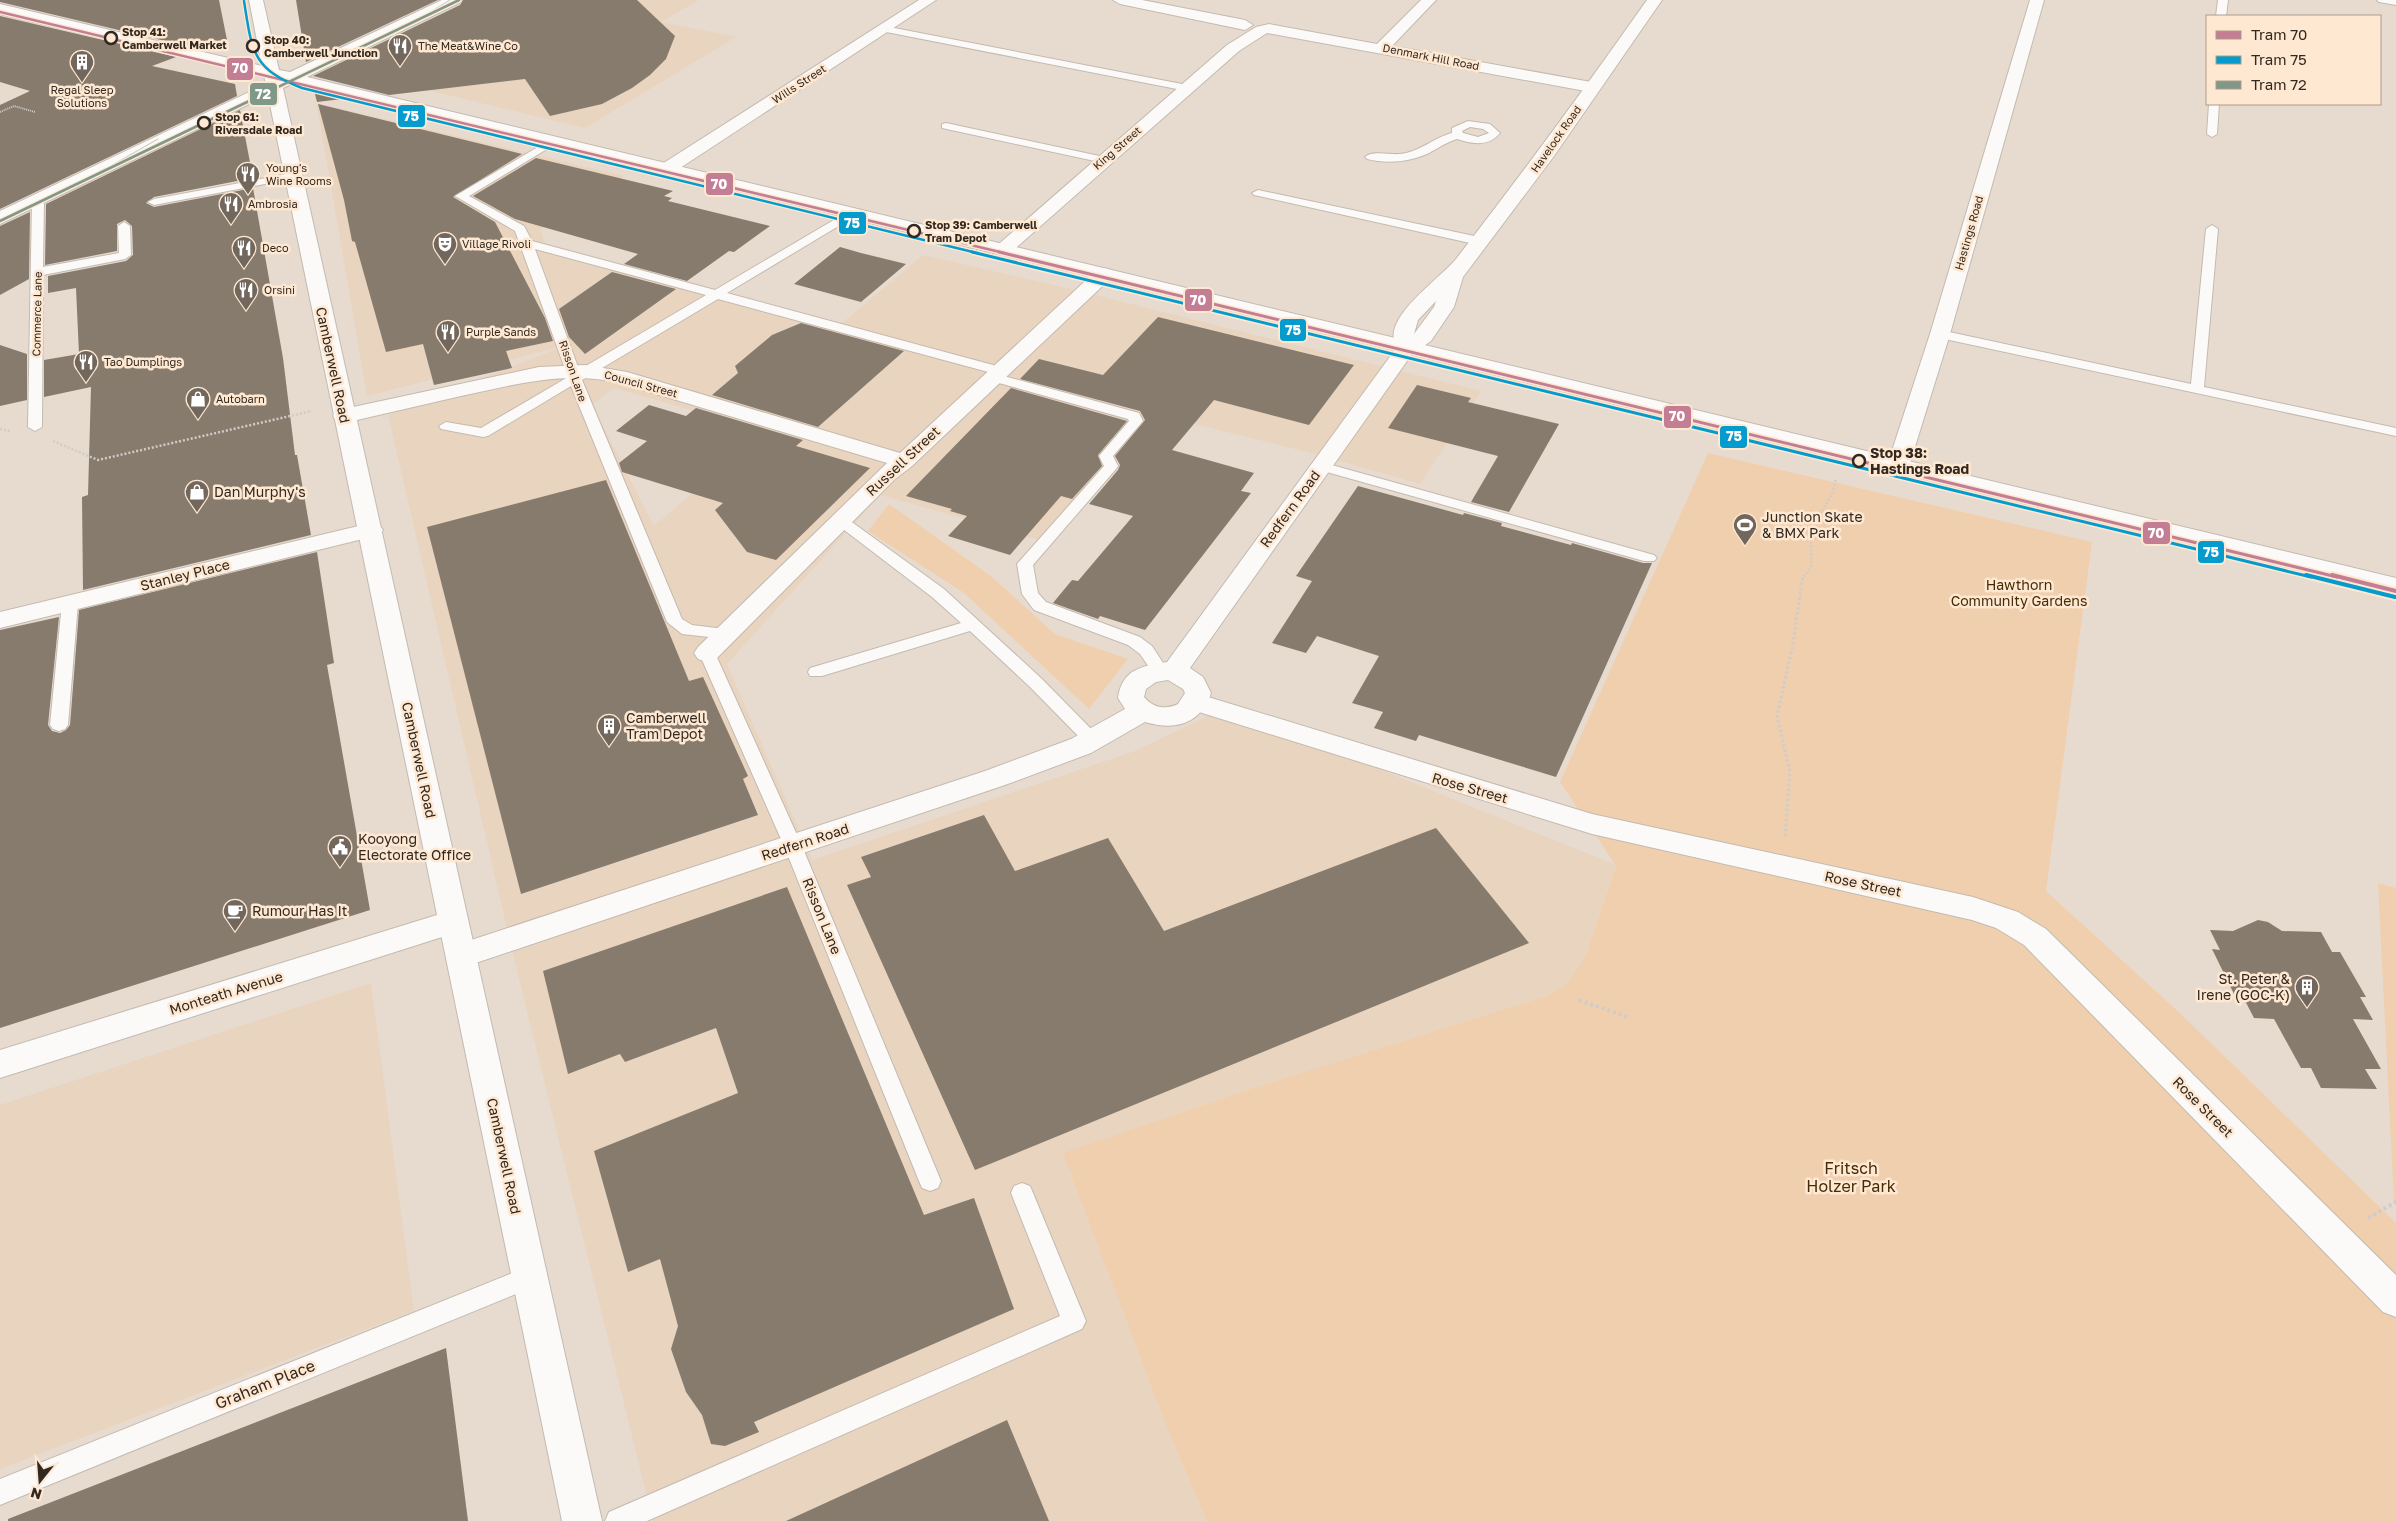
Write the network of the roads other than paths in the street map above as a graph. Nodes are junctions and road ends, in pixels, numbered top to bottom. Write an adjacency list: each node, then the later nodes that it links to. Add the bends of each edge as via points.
1 (256, 0): 18 (street, Camberwell Road)
2 (454, 0): 17 (street)
3 (929, 0): 15 (street, Wills Street)
4 (1120, 0): 14 (street, Denmark Hill Road)
5 (1158, 0): 14 (street, Denmark Hill Road)
6 (1429, 0): 16 (street)
7 (1654, 0): 19 (street, Havelock Road)
8 (2036, 0): 43 (street, Hastings Road)
9 (2223, 0): 13 (lane)
10 (2382, 0): 11 (lane)
11 (2396, 2)
12 (2, 10): 18 (street)
13 (2221, 15)
14 (1259, 25): 16 (street, Denmark Hill Road); 20 (street, King Street, via 1251,38 1233,48)
15 (884, 29): 20 (lane); 28 (street, Wills Street)
16 (1385, 45): 19 (street, Denmark Hill Road)
17 (292, 77): 18 (street); 25 (street)
18 (272, 79): 29 (street, Camberwell Road); 31 (street)
19 (1595, 82): 37 (street, Havelock Road, via 1548,152)
20 (1187, 88): 27 (street, King Street)
21 (2214, 105): 23 (lane)
22 (946, 126): 27 (lane)
23 (2212, 134)
24 (1458, 135): 26 (lane, via 1444,138 1415,155 1392,159)
25 (553, 141): 28 (street); 38 (lane, Risson Lane, via 461,196 520,229)
26 (1371, 157)
27 (1104, 160): 39 (street, King Street)
28 (668, 168): 33 (street)
29 (293, 176): 32 (lane); 48 (street, Camberwell Road)
30 (1258, 193): 37 (lane)
31 (38, 200): 34 (street); 40 (lane, Commerce Lane)
32 (154, 202)
33 (853, 213): 39 (street); 42 (lane)
34 (0, 218)
35 (124, 226): 40 (lane, via 125,256)
36 (2212, 229): 47 (lane)
37 (1479, 241): 44 (street, Havelock Road, via 1453,276 1444,307 1424,338)
38 (527, 243): 42 (lane); 45 (lane, Risson Lane)
39 (1003, 249): 41 (street)
40 (38, 272): 50 (lane, Commerce Lane)
41 (1104, 274): 44 (street); 46 (street, Russell Street)
42 (716, 294): 45 (lane); 46 (lane)
43 (1940, 334): 47 (lane); 54 (street, Hastings Road)
44 (1408, 347): 53 (street, Redfern Road); 54 (street)
45 (578, 373): 48 (street, Council Street, via 527,375); 49 (lane, via 483,433); 52 (street, Council Street, via 620,376); 62 (lane, Risson Lane, via 675,622 688,630)
46 (996, 374): 52 (street, Russell Street); 65 (lane, via 1134,416 1136,421 1106,456 1110,466 1025,564 1030,594 1040,606 1134,641)
47 (2197, 390): 51 (lane)
48 (343, 410): 56 (street, Camberwell Road)
49 (446, 426)
50 (35, 427)
51 (2396, 432)
52 (904, 461): 55 (street, Russell Street)
53 (1321, 466): 57 (lane); 65 (street, Redfern Road)
54 (1898, 466): 58 (street)
55 (840, 520): 61 (lane, via 938,593); 62 (street, Russell Street)
56 (371, 530): 59 (street, Stanley Place); 71 (street, Camberwell Road)
57 (1649, 558)
58 (2396, 586)
59 (70, 603): 60 (street, Stanley Place); 68 (lane)
60 (0, 620)
61 (973, 625): 64 (lane); 69 (lane, via 1036,682)
62 (727, 634): 63 (street, Russell Street)
63 (707, 653): 70 (lane, Risson Lane)
64 (816, 672)
65 (1167, 672): 66 (street, via 1186,676 1195,684 1198,693); 67 (street, via 1144,676 1133,685 1131,698)
66 (1195, 702): 67 (street, via 1184,712 1172,716); 77 (street, Rose Street, via 1592,824 1973,909 2007,920 2035,937)
67 (1143, 711): 69 (street, Redfern Road)
68 (59, 725)
69 (1092, 740): 70 (street, Redfern Road, via 996,778)
70 (793, 846): 72 (street, Redfern Road); 74 (lane, Risson Lane)
71 (453, 922): 72 (street, Camberwell Road); 73 (street, Monteath Avenue)
72 (461, 956): 76 (street, Camberwell Road)
73 (0, 1064)
74 (930, 1181)
75 (1022, 1194): 80 (lane, via 1074,1321)
76 (530, 1277): 78 (lane, Graham Place); 79 (street, Camberwell Road)
77 (2396, 1300)
78 (0, 1492)
79 (582, 1521)
80 (618, 1521)

